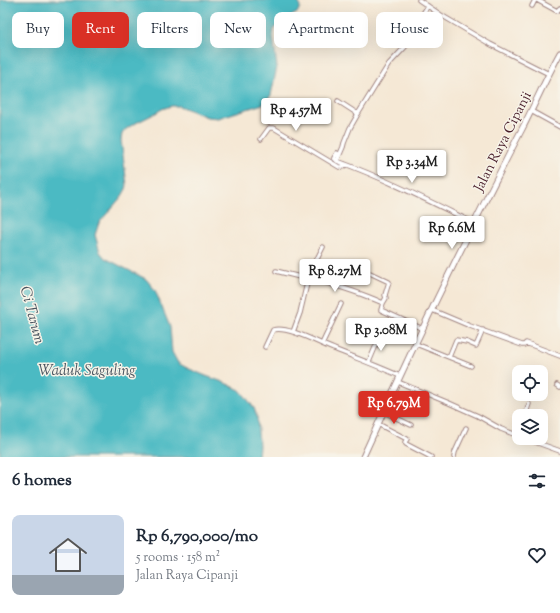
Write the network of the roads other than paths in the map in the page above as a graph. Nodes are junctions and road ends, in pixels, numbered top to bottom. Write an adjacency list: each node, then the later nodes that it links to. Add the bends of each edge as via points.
1 (419, 0): 3 (street)
2 (536, 0): 4 (street); 5 (street, via 558,11)
3 (428, 6): 7 (street, via 490,44); 10 (street, via 413,37 384,72)
4 (532, 6)
5 (560, 8)
6 (560, 53): 7 (main road, Jalan Raya Cipanji)
7 (549, 74): 9 (main road, Jalan Raya Cipanji)
8 (338, 101): 10 (street)
9 (531, 111): 11 (street); 16 (main road, Jalan Raya Cipanji)
10 (358, 114): 14 (street)
11 (560, 127)
12 (261, 140): 15 (street, via 268,128 272,128 339,167)
13 (337, 153): 14 (street, via 334,158)
14 (337, 161): 15 (street)
15 (345, 164): 16 (street, via 422,197)
16 (474, 223): 23 (main road, Jalan Raya Cipanji)
17 (323, 247): 20 (street)
18 (276, 271): 20 (street)
19 (370, 273): 21 (street, via 389,282)
20 (309, 279): 21 (street, via 341,287); 26 (street)
21 (383, 303): 24 (street, via 381,310)
22 (340, 304): 28 (street)
23 (432, 310): 24 (main road, Jalan Raya Cipanji); 25 (street)
24 (423, 329): 29 (main road, Jalan Raya Cipanji)
25 (483, 330): 31 (street); 32 (street, via 476,346 456,340)
26 (293, 332): 28 (street); 30 (street, via 274,329)
27 (380, 336): 33 (street)
28 (322, 344): 33 (street)
29 (416, 344): 32 (street); 35 (main road, Jalan Raya Cipanji)
30 (265, 347)
31 (560, 356)
32 (449, 357): 34 (street)
33 (369, 362): 35 (street)
34 (471, 366)
35 (400, 376): 36 (main road, Jalan Raya Cipanji)
36 (398, 382): 39 (main road, Jalan Raya Cipanji); 43 (street)
37 (529, 404): 38 (street)
38 (527, 409)
39 (384, 412): 40 (main road, Jalan Raya Cipanji); 41 (street)
40 (378, 424): 46 (main road, Jalan Raya Cipanji); 47 (street, via 407,439 406,444)
41 (411, 425)
42 (466, 428): 48 (street)
43 (512, 433)
44 (543, 445): 45 (street)
45 (560, 451)
46 (365, 456)
47 (431, 457)
48 (454, 457)

